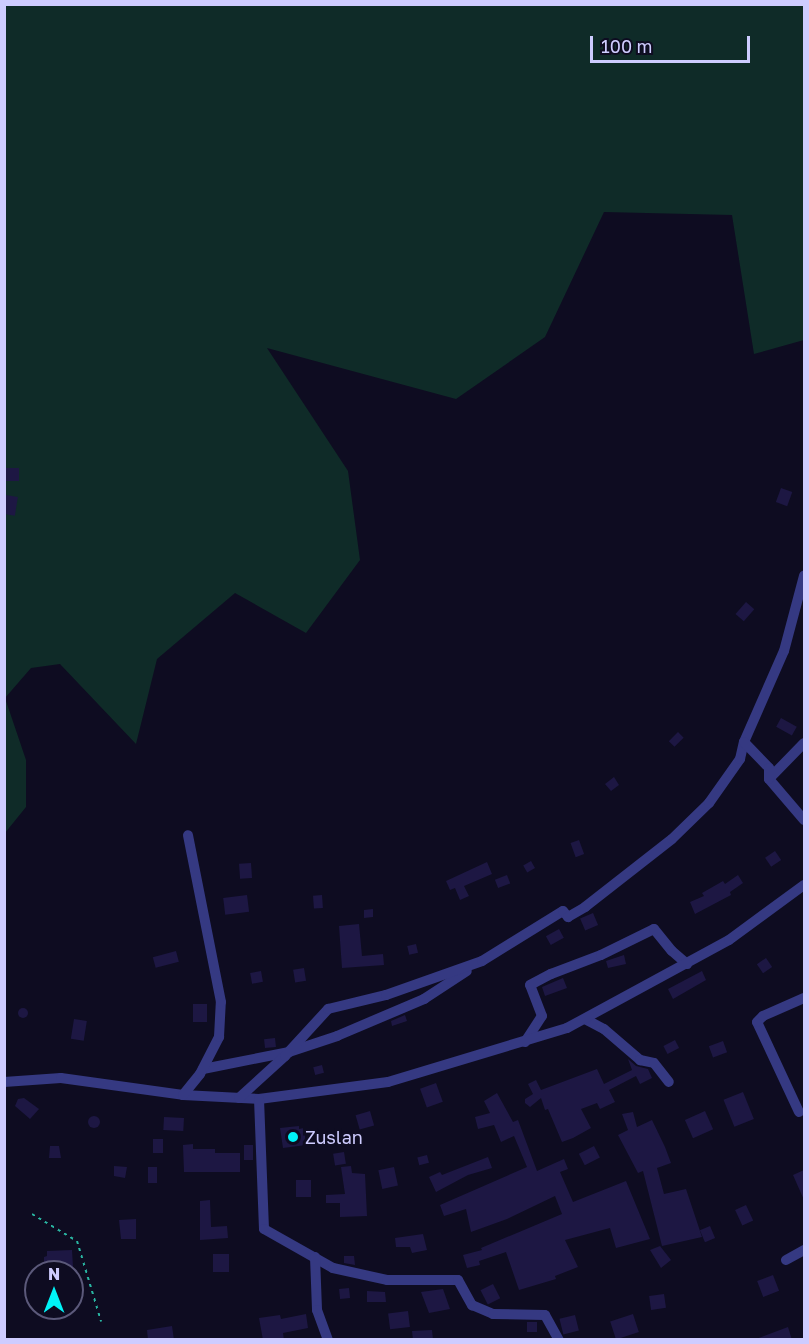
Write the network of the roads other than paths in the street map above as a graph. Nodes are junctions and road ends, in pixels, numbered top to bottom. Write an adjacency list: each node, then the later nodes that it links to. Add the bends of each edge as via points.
1 (804, 576): 2 (street, via 784,651)
2 (744, 742): 4 (street, via 769,768); 8 (street, via 740,759 709,803 672,839 585,907 568,917 563,911)
3 (804, 743): 4 (street)
4 (769, 778): 5 (street)
5 (804, 820)
6 (188, 835): 14 (street, via 220,1002 219,1037)
7 (804, 885): 9 (street, via 729,940)
8 (482, 961): 13 (street, via 424,999); 13 (street, via 386,995 328,1009)
9 (687, 964): 11 (street); 12 (street, via 654,929 551,974 530,985 542,1016)
10 (804, 998): 20 (street, via 757,1022)
11 (585, 1019): 12 (street); 16 (street, via 604,1029 640,1060 654,1063)
12 (525, 1042): 19 (street, via 388,1082)
13 (289, 1052): 14 (street); 18 (street)
14 (203, 1069): 17 (street)
15 (4, 1082): 17 (street, via 61,1078)
16 (669, 1082)
17 (183, 1095): 18 (street)
18 (239, 1098): 19 (street)
19 (259, 1100): 22 (street, via 264,1229)
20 (799, 1112)
21 (804, 1250): 23 (street)
22 (315, 1257): 24 (street, via 317,1310); 25 (street, via 333,1268 387,1280 458,1280 472,1305 493,1314 545,1315)
23 (786, 1260)
24 (328, 1340)
25 (559, 1340)

